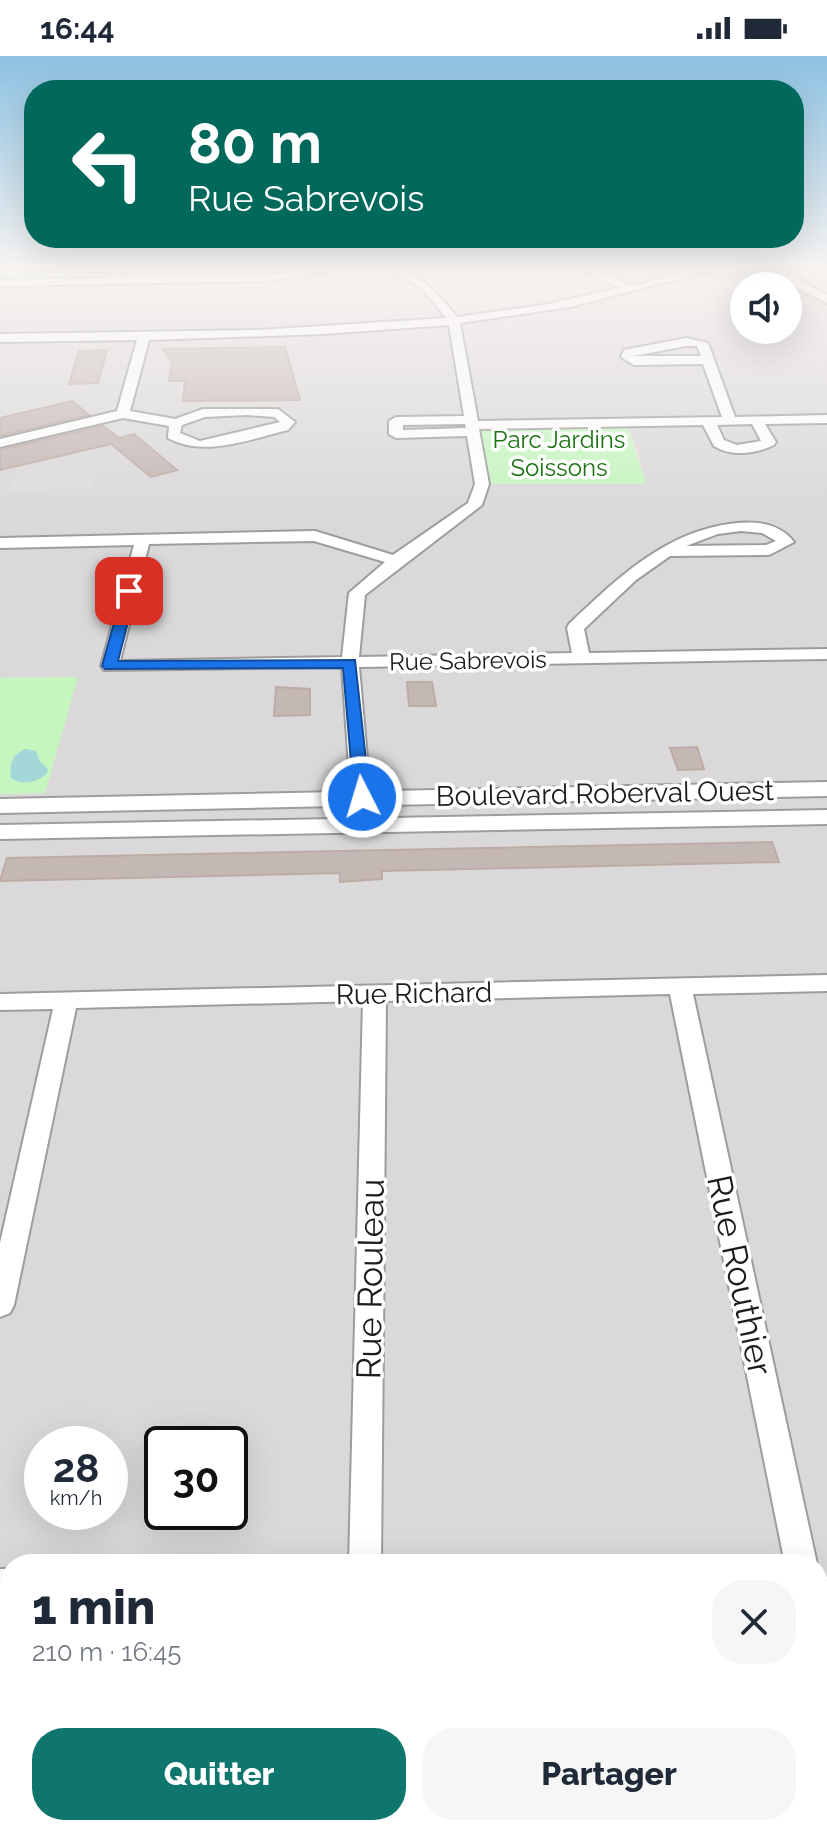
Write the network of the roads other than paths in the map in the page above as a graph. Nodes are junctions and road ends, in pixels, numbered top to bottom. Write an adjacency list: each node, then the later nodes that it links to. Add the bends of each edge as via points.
1 (141, 347): 6 (street)
2 (459, 347): 12 (street)
3 (660, 347): 5 (street, via 627,357)
4 (703, 347): 5 (street)
5 (708, 360): 10 (street)
6 (123, 414): 11 (street); 13 (street)
7 (756, 419): 8 (street); 9 (street, via 769,442 761,447 726,447 717,442); 10 (street)
8 (827, 419)
9 (708, 420): 10 (street); 12 (street)
10 (730, 420)
11 (176, 423): 11 (street, via 173,435 200,445 288,422 278,413 247,411 203,413)
12 (472, 426): 17 (street, via 482,484 475,505)
13 (0, 443)
14 (142, 542): 15 (street); 17 (street, via 315,536); 20 (street, Rue Sabrevois, via 110,666)
15 (0, 543)
16 (670, 551): 16 (street, via 769,550 786,542 778,532 755,526 722,527 693,535); 19 (street, via 638,569 575,628)
17 (396, 561): 20 (street, via 357,593)
18 (827, 654): 19 (street, Rue Sabrevois)
19 (582, 660): 20 (street, Rue Sabrevois)
20 (350, 663): 22 (street)
21 (827, 789): 22 (street, Boulevard Roberval Ouest)
22 (362, 797): 23 (street, Boulevard Roberval Ouest); 25 (street)
23 (0, 806)
24 (827, 817): 25 (street, Boulevard Roberval Ouest)
25 (363, 825): 26 (street, Boulevard Roberval Ouest)
26 (0, 832)
27 (827, 983): 28 (street, Rue Richard)
28 (680, 987): 29 (street, Rue Richard); 34 (street, Rue Routhier)
29 (375, 994): 30 (street, Rue Richard); 33 (street, Rue Rouleau)
30 (66, 1001): 31 (street, Rue Richard); 32 (street)
31 (0, 1002)
32 (0, 1305)
33 (365, 1554)
34 (799, 1554)

